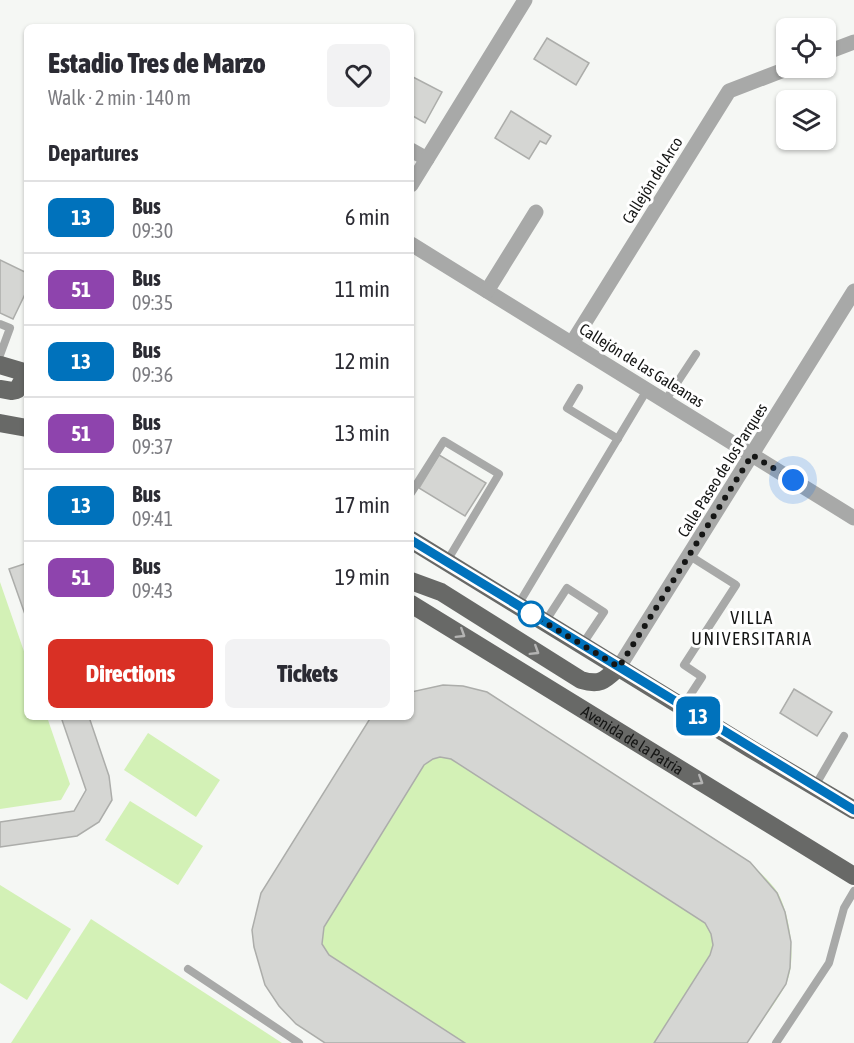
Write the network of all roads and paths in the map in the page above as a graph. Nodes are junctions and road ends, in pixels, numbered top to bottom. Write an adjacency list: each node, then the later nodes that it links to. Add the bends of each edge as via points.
1 (525, 0): 6 (street)
2 (854, 42): 3 (street)
3 (836, 49)
4 (776, 73): 13 (street, Callejón del Arco, via 729,91)
5 (414, 152): 6 (street)
6 (427, 159): 7 (street)
7 (414, 179)
8 (536, 212): 10 (street)
9 (414, 246): 10 (street, Callejón de las Galeanas)
10 (487, 291): 13 (street, Callejón de las Galeanas)
11 (854, 291): 26 (street, Calle Paseo de los Parques)
12 (0, 324): 15 (lane, via 10,328)
13 (572, 343): 21 (street, Callejón de las Galeanas)
14 (696, 354): 22 (lane)
15 (0, 355)
16 (0, 366): 17 (main road)
17 (24, 372)
18 (24, 378): 20 (main road, via 17,390)
19 (579, 388): 25 (lane, via 567,408)
20 (0, 389)
21 (647, 390): 22 (street, Callejón de las Galeanas); 25 (lane)
22 (665, 401): 26 (street, Callejón de las Galeanas)
23 (0, 423): 24 (main road)
24 (24, 427)
25 (618, 439): 34 (lane)
26 (752, 455): 28 (street, Callejón de las Galeanas); 30 (street, Calle Paseo de los Parques)
27 (414, 488): 31 (lane, via 444,441 499,474)
28 (854, 518)
29 (414, 542): 31 (main road)
30 (690, 556): 37 (street, Calle Paseo de los Parques); 38 (lane, via 736,585 684,665 702,677)
31 (447, 562): 34 (main road)
32 (414, 582): 37 (main road, one-way to 37, via 441,592 581,680 602,681)
33 (414, 606): 42 (main road, Avenida de la Patria, one-way to 42)
34 (517, 606): 35 (main road)
35 (545, 622): 36 (main road); 36 (lane, via 567,588 604,612)
36 (582, 645): 37 (main road)
37 (619, 667): 38 (main road)
38 (683, 706): 40 (main road)
39 (843, 736): 40 (lane)
40 (814, 786): 41 (main road)
41 (854, 810)
42 (854, 876)
43 (854, 891): 46 (lane, via 844,908 829,963)
44 (188, 969): 45 (lane)
45 (299, 1043)
46 (776, 1043)

